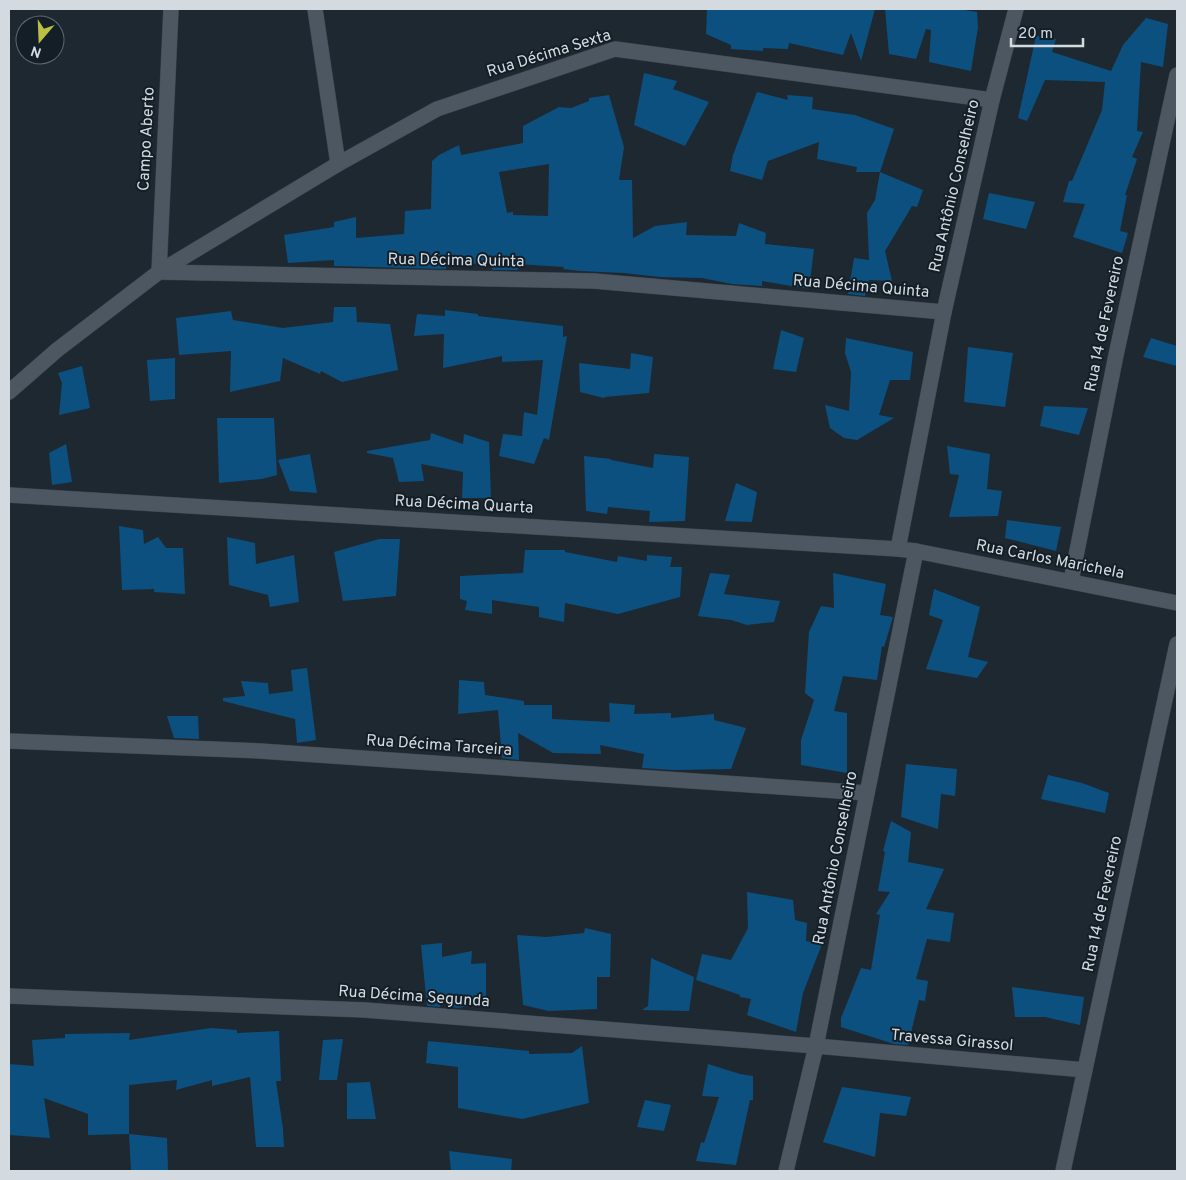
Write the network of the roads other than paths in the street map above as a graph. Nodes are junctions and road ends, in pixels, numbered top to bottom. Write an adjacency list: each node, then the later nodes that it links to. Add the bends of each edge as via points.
1 (171, 9): 7 (street, Campo Aberto)
2 (315, 9): 6 (street)
3 (1016, 9): 5 (street, Rua Antônio Conselheiro)
4 (1177, 75): 13 (street, Rua 14 de Fevereiro)
5 (992, 100): 6 (street, Rua Décima Sexta, via 615,48 437,109); 8 (street, Rua Antônio Conselheiro)
6 (338, 164): 7 (street, Rua Décima Sexta)
7 (159, 272): 8 (street, Rua Décima Quinta, via 594,281); 9 (street)
8 (944, 312): 11 (street, Rua Antônio Conselheiro)
9 (9, 392)
10 (9, 495): 11 (street, Rua Décima Quarta)
11 (898, 549): 12 (street, Rua Décima Quarta)
12 (916, 551): 13 (street, Rua Carlos Marichela); 17 (street, Rua Antônio Conselheiro)
13 (1071, 581): 14 (street, Rua Carlos Marichela)
14 (1177, 603)
15 (1177, 644): 20 (street, Rua 14 de Fevereiro)
16 (9, 740): 17 (street, Rua Décima Tarceira, via 260,751)
17 (867, 793): 19 (street, Rua Antônio Conselheiro)
18 (9, 996): 19 (street, Rua Décima Segunda, via 365,1010)
19 (816, 1046): 20 (street, Travessa Girassol); 21 (street, Rua Antônio Conselheiro)
20 (1085, 1070): 22 (street, Rua 14 de Fevereiro)
21 (786, 1171)
22 (1063, 1171)

